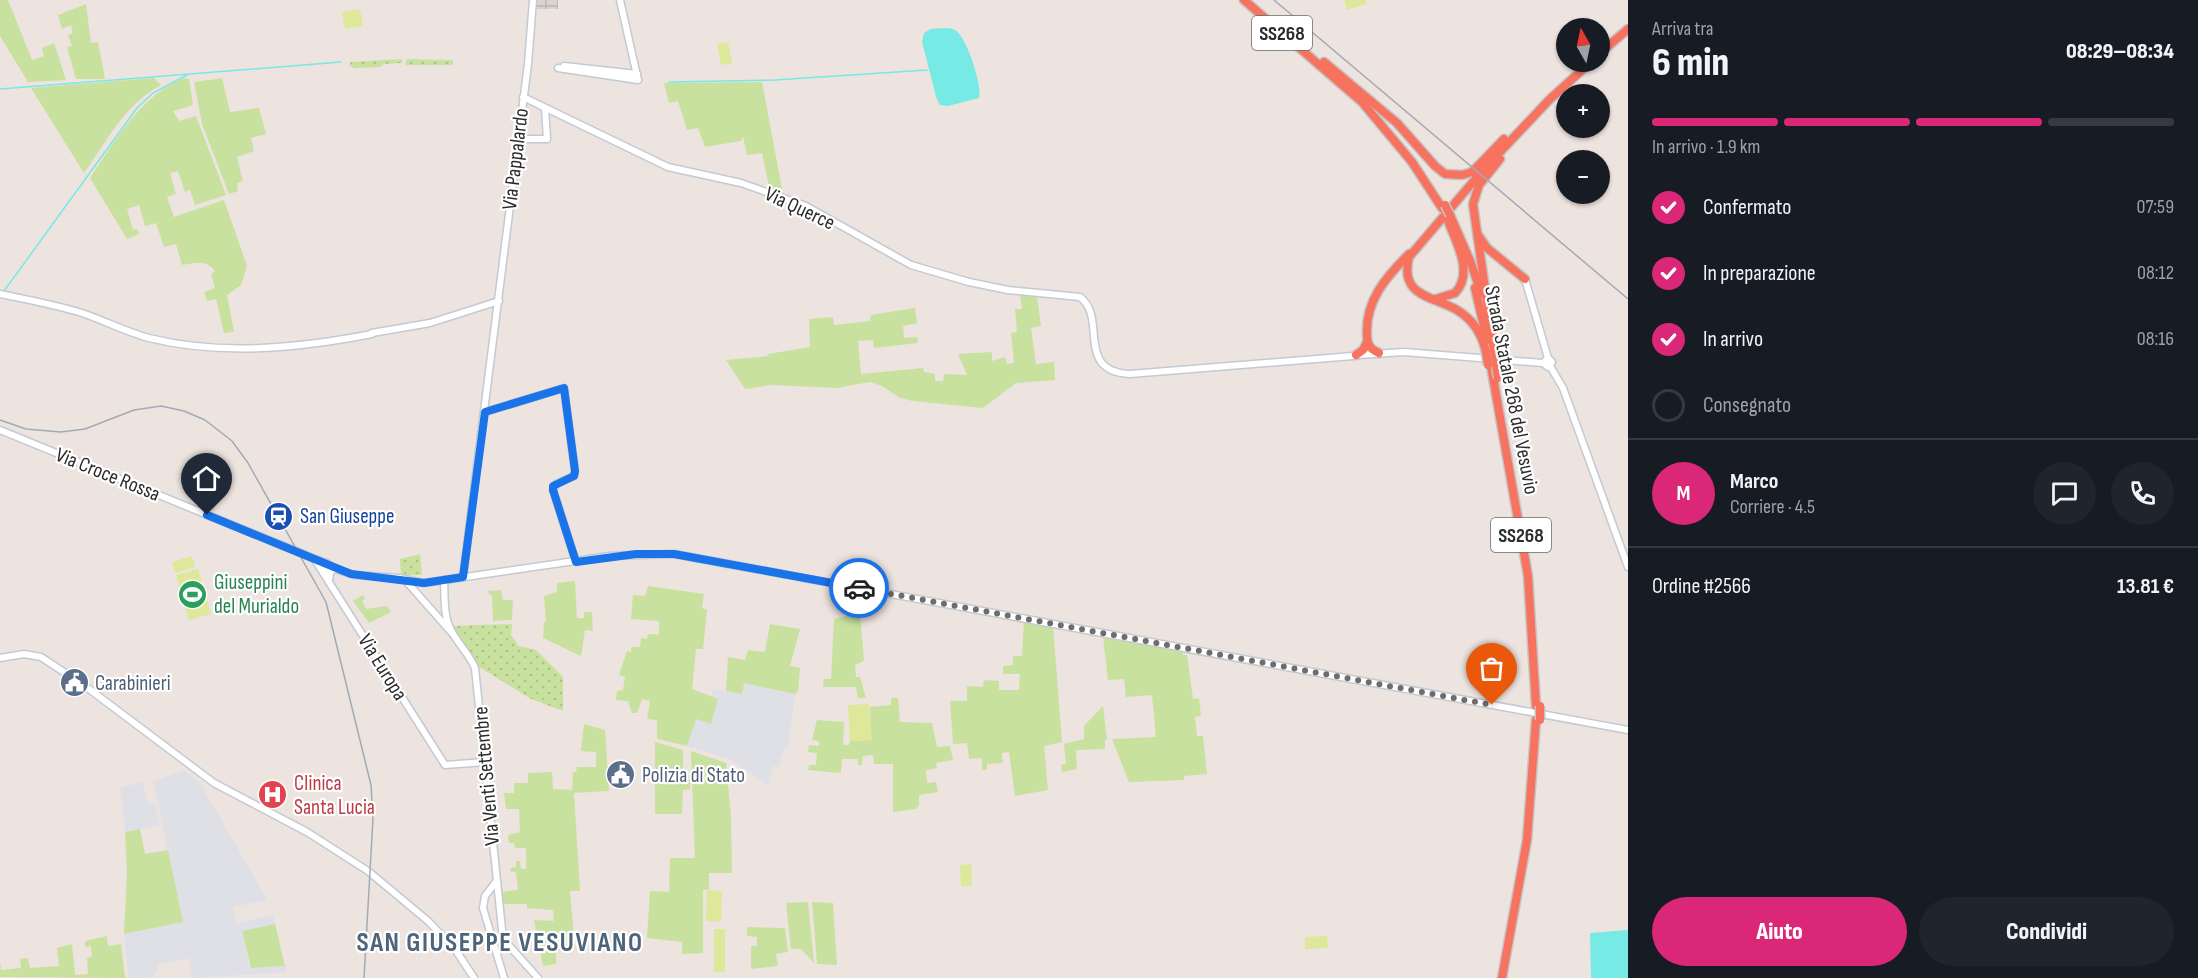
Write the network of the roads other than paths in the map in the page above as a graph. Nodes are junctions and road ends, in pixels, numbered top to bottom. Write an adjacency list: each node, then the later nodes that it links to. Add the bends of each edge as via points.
1 (533, 0): 14 (street, Via Pappalardo)
2 (620, 0): 12 (street)
3 (1244, 0): 19 (highway, Strada Statale 268 del Vesuvio / SS268, via 1362,102)
4 (1251, 0): 9 (highway, Strada Statale 268 del Vesuvio / SS268)
5 (1628, 21): 6 (highway)
6 (1624, 29): 7 (highway); 8 (highway)
7 (1610, 40)
8 (1610, 43)
9 (1324, 62): 16 (highway, via 1397,123 1440,171 1451,175 1472,172); 19 (highway, Strada Statale 268 del Vesuvio / SS268, via 1384,120 1415,159)
10 (1573, 72): 16 (highway)
11 (1580, 72): 13 (highway)
12 (637, 77): 12 (street, via 579,66 558,68)
13 (1568, 82): 18 (highway); 21 (highway, via 1479,185 1473,204)
14 (523, 97): 15 (street, Via Querce); 17 (street, Via Pappalardo)
15 (546, 108): 17 (street, via 547,139); 30 (street, Via Querce, via 668,167 741,183 806,206 911,265 1000,288 1082,298 1088,308 1100,362 1119,373)
16 (1534, 109): 18 (highway)
17 (519, 139): 26 (street, Via Pappalardo)
18 (1484, 169): 22 (highway)
19 (1443, 206): 20 (highway, Strada Statale 268 del Vesuvio / SS268, bridge)
20 (1448, 216): 25 (highway, via 1463,262 1463,281 1451,296); 28 (highway, Strada Statale 268 del Vesuvio / SS268, via 1477,279)
21 (1476, 226): 23 (highway, via 1482,243 1518,269); 28 (highway)
22 (1413, 250): 25 (highway, via 1408,262 1409,278); 27 (highway, via 1374,296 1367,315)
23 (1525, 279): 31 (street)
24 (0, 294): 26 (street, via 40,301 124,331 190,346 302,346 430,322)
25 (1427, 298): 28 (highway, via 1466,316)
26 (499, 301): 32 (street, Via Pappalardo)
27 (1367, 342): 29 (highway); 30 (highway)
28 (1490, 352): 44 (highway, Strada Statale 268 del Vesuvio / SS268, bridge, via 1528,576); 44 (highway, Strada Statale 268 del Vesuvio / SS268, bridge, via 1498,378 1532,574)
29 (1379, 353): 30 (street); 31 (street)
30 (1354, 355)
31 (1545, 360): 36 (street, via 1563,388)
32 (485, 412): 34 (street, via 564,388 575,471 574,476 553,486 553,490); 38 (street, Via Pappalardo)
33 (0, 430): 35 (street, Via Croce Rossa)
34 (576, 562): 38 (street); 45 (street, via 636,554 686,556)
35 (325, 565): 37 (street); 40 (street, Via Europa)
36 (1628, 567)
37 (346, 572): 40 (street, via 333,570); 41 (street)
38 (463, 577): 39 (street)
39 (444, 580): 41 (street); 42 (street)
40 (329, 581): 46 (street, Via Europa, via 445,765)
41 (406, 581): 42 (street)
42 (452, 633): 46 (street, Via Venti Settembre, via 468,651 476,668)
43 (0, 658): 48 (street, via 30,654 41,657 214,783 307,832 374,875 428,921)
44 (1538, 706): 51 (highway, Strada Statale 268 del Vesuvio / SS268, bridge, via 1530,816)
45 (1628, 730)
46 (485, 762): 47 (street, Via Venti Settembre)
47 (495, 883): 49 (street, via 485,896 483,908); 50 (street, Via Venti Settembre, via 504,941)
48 (474, 978)
49 (504, 978)
50 (538, 978)
51 (1504, 978)

